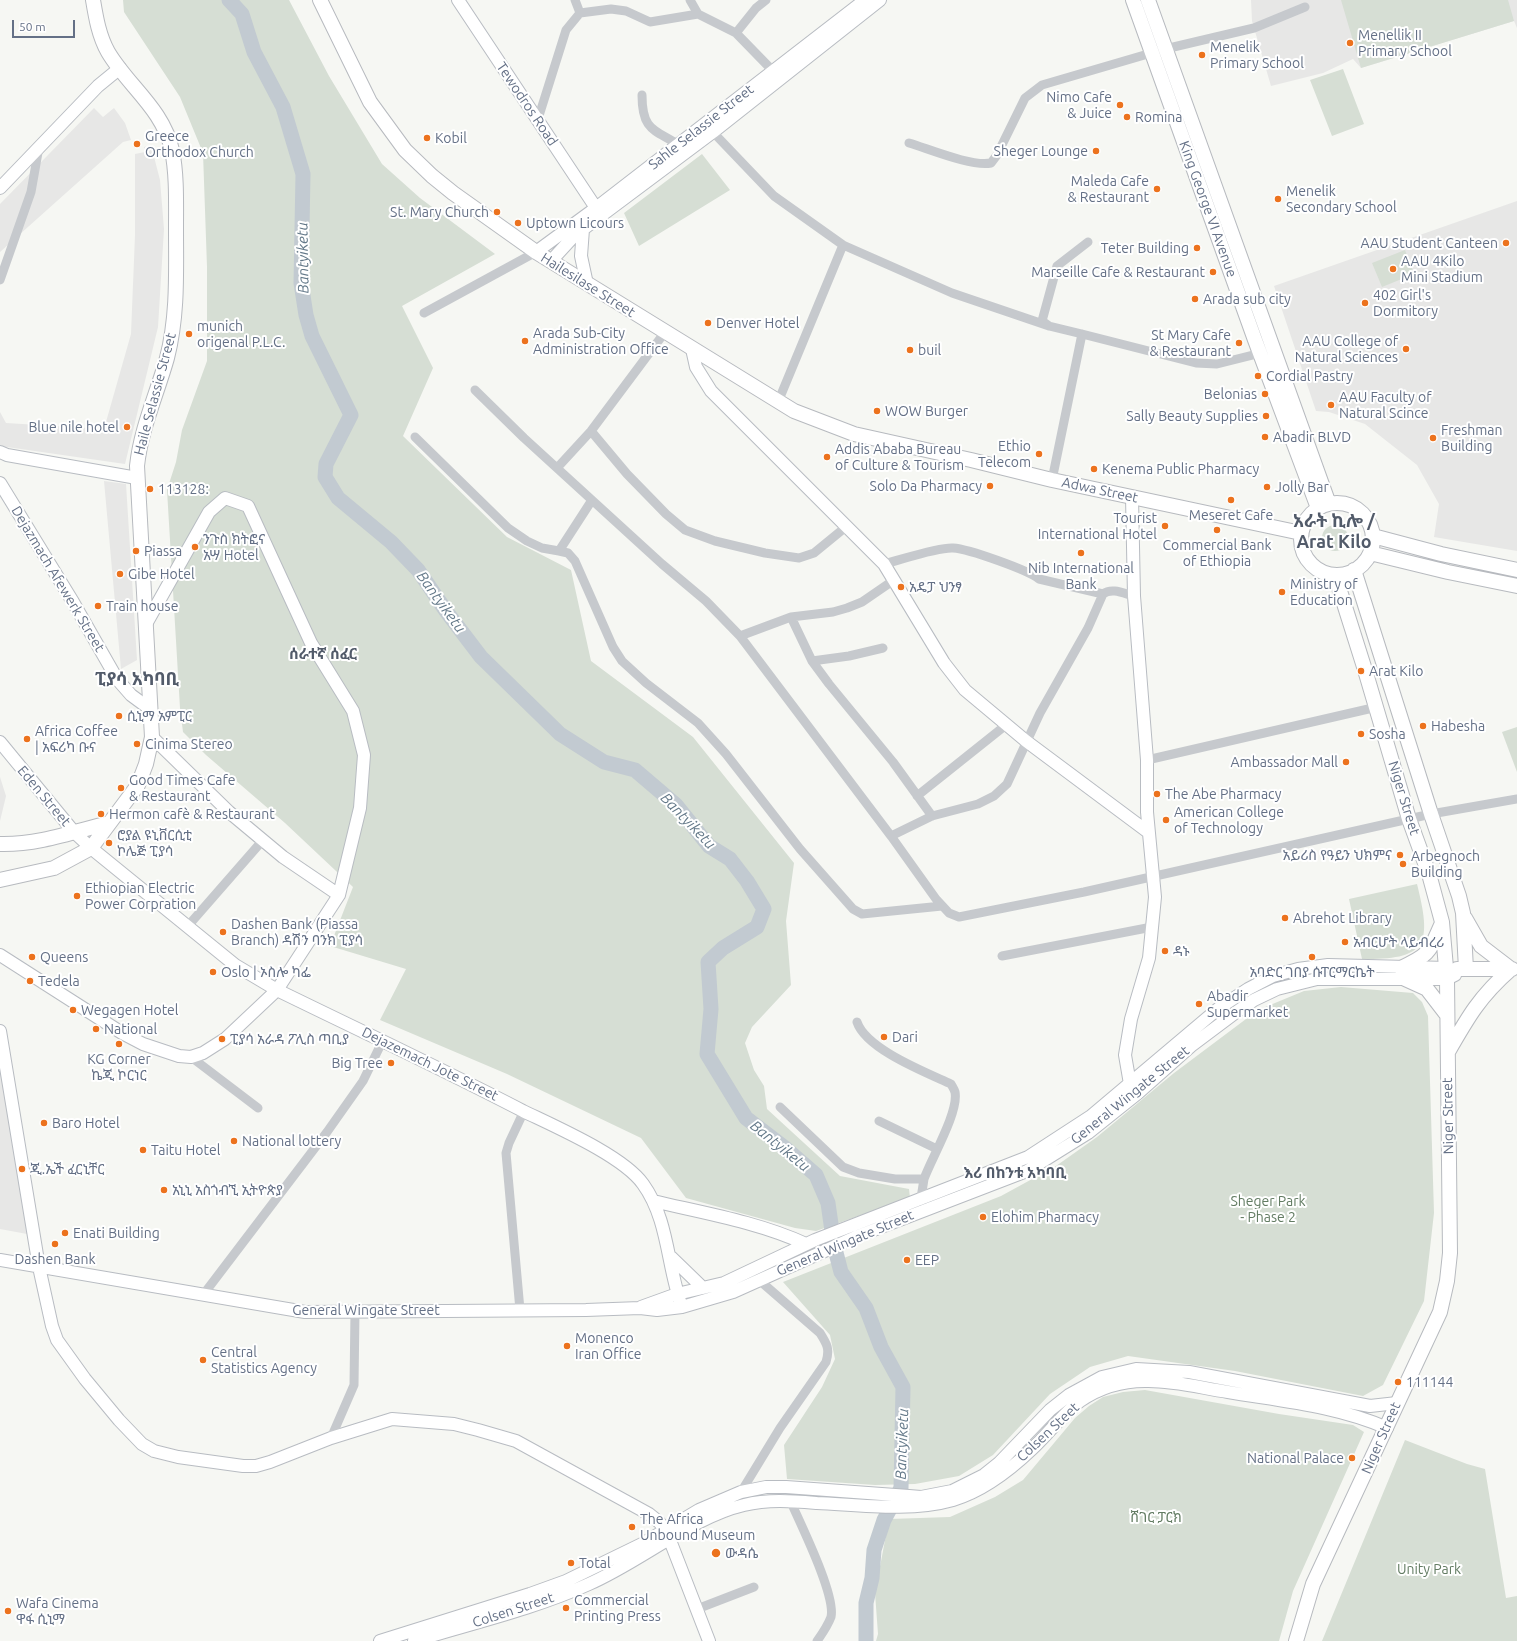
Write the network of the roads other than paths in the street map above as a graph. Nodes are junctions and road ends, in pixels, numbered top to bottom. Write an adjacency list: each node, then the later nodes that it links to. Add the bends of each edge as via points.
1 (93, 0): 18 (main road, Haile Selassie Street, via 102,40)
2 (320, 0): 31 (main road, Hailesilase Street, via 370,102 405,150 453,193)
3 (458, 0): 21 (main road, Tewodros Road)
4 (575, 0): 12 (street)
5 (690, 0): 13 (street)
6 (766, 0): 14 (street, via 756,8)
7 (880, 0): 10 (main road, Sahle Selassie Street)
8 (1133, 0): 17 (main road, King George VI Avenue)
9 (1148, 0): 16 (main road, King George VI Avenue)
10 (863, 5): 15 (main road, Sahle Selassie Street)
11 (1305, 7): 16 (street, via 1254,28)
12 (580, 13): 13 (street, via 611,9 626,11 650,22); 21 (street, via 566,30)
13 (698, 14): 14 (street)
14 (736, 33): 19 (street)
15 (825, 38): 19 (main road, Sahle Selassie Street); 22 (main road)
16 (1166, 49): 17 (street); 39 (main road, King George VI Avenue)
17 (1152, 53): 23 (street, via 1042,85 1025,98 991,163 983,165); 41 (main road, King George VI Avenue)
18 (120, 68): 24 (main road, via 98,86); 49 (main road, Haile Selassie Street, via 152,107 162,124 172,150 175,189 174,317 167,357 140,444)
19 (773, 71): 22 (main road, Sahle Selassie Street)
20 (642, 95): 25 (street, via 642,110 647,123 654,131)
21 (538, 119): 27 (main road, Tewodros Road)
22 (710, 128): 25 (main road, Sahle Selassie Street); 30 (street, via 774,196)
23 (909, 142)
24 (39, 147): 26 (main road); 33 (street, via 31,192)
25 (682, 148): 27 (main road, Sahle Selassie Street)
26 (0, 188)
27 (599, 212): 28 (main road); 31 (main road, Sahle Selassie Street)
28 (583, 229): 32 (main road, via 569,240); 34 (main road, via 581,256)
29 (1088, 242): 36 (street, via 1058,266 1042,321)
30 (843, 245): 36 (street, via 952,294); 43 (street)
31 (536, 252): 32 (main road, Hailesilase Street); 35 (street)
32 (551, 261): 34 (main road, Hailesilase Street)
33 (0, 280)
34 (587, 284): 37 (main road, Hailesilase Street)
35 (424, 313)
36 (1049, 326): 38 (street)
37 (665, 332): 40 (main road, Hailesilase Street); 44 (street)
38 (1082, 334): 41 (street, via 1196,363 1217,364); 50 (street)
39 (1274, 348): 41 (street); 54 (main road, King George VI Avenue)
40 (692, 349): 43 (main road, Hailesilase Street); 55 (main road, via 696,367 711,392)
41 (1260, 354): 54 (main road, King George VI Avenue)
42 (475, 390): 48 (street)
43 (778, 402): 47 (main road, Hailesilase Street, via 800,414 854,434)
44 (591, 431): 48 (street); 55 (street, via 626,474 685,530 715,541 799,558 814,553)
45 (415, 438): 58 (street, via 508,528 542,548)
46 (0, 452): 49 (main road)
47 (971, 460): 50 (main road, Adwa Street)
48 (557, 468): 53 (street)
49 (137, 478): 69 (main road, Haile Selassie Street)
50 (1052, 480): 52 (main road, Adwa Street)
51 (0, 483): 74 (main road, Dejazmach Afewerk Street, via 117,679 131,695)
52 (1132, 497): 56 (main road, Adwa Street); 67 (main road)
53 (592, 500): 58 (street); 70 (street, via 706,601)
54 (1323, 506): 56 (main road, via 1307,519); 57 (main road, via 1338,503 1359,510 1367,518)
55 (847, 526): 60 (main road)
56 (1301, 534): 63 (main road, via 1301,544 1309,563 1318,570)
57 (1373, 536): 59 (main road); 62 (main road)
58 (559, 551): 96 (street, via 568,553 575,561 613,647 622,661 703,728 800,849 853,909 862,914)
59 (1370, 553): 61 (main road, via 1363,564); 65 (main road)
60 (884, 564): 64 (main road); 66 (street, via 952,548 1018,568 1040,579)
61 (1354, 570): 63 (main road); 82 (main road, Niger Street)
62 (1517, 570)
63 (1335, 575): 73 (main road, Niger Street)
64 (894, 580): 68 (street, via 862,602 847,608); 75 (main road, via 944,663 965,690)
65 (1517, 586)
66 (1103, 594): 67 (street, via 1115,591); 77 (street, via 1088,628)
67 (1134, 596): 79 (main road)
68 (791, 617): 70 (street); 72 (street)
69 (146, 624): 74 (main road, Haile Selassie Street); 95 (main road, via 209,512 225,498 248,506 311,642 353,711 364,755 360,808)
70 (740, 636): 88 (street)
71 (884, 648): 72 (street)
72 (812, 661): 80 (street)
73 (1377, 707): 79 (street); 84 (main road, Niger Street)
74 (150, 709): 76 (main road, Haile Selassie Street)
75 (1006, 725): 77 (main road); 80 (street)
76 (152, 737): 85 (main road, Haile Selassie Street, via 138,784); 89 (main road, via 229,812)
77 (1026, 741): 83 (street, via 1014,772 1007,784 994,796 978,804); 87 (main road)
78 (0, 742): 86 (main road, Eden Street)
79 (1147, 760): 87 (main road)
80 (917, 796): 83 (street)
81 (1517, 798): 82 (street)
82 (1431, 814): 84 (street); 97 (main road, Niger Street)
83 (932, 816): 88 (street)
84 (1410, 819): 93 (street); 98 (main road, Niger Street)
85 (109, 823): 86 (main road); 91 (main road, Haile Selassie Street)
86 (74, 832): 90 (main road, via 14,844); 91 (main road, Eden Street)
87 (1148, 832): 93 (main road)
88 (891, 836): 96 (street)
89 (263, 840): 95 (main road, via 283,857); 99 (street)
90 (0, 844)
91 (91, 848): 92 (main road, Eden Street); 94 (main road, via 54,868)
92 (113, 866): 99 (main road, Dejazemach Jote Street)
93 (1153, 876): 96 (street, via 959,917 949,913); 100 (main road, via 1155,897)
94 (0, 880)
95 (339, 895): 108 (main road)
96 (942, 906)
97 (1463, 912): 103 (main road, via 1481,946); 104 (main road, Niger Street)
98 (1442, 922): 105 (main road, via 1429,952); 106 (main road, Niger Street)
99 (187, 927): 108 (main road, Dejazemach Jote Street, via 235,965)
100 (1152, 927): 102 (street); 116 (main road, via 1149,958 1131,1019 1125,1056)
101 (0, 956): 115 (main road, via 122,1033 150,1046 179,1056)
102 (1002, 956)
103 (1514, 968): 104 (main road); 114 (main road, via 1490,987 1472,1011)
104 (1466, 969): 106 (main road)
105 (1403, 973): 106 (main road, General Wingate Street); 107 (main road, General Wingate Street, via 1328,965 1273,976); 109 (main road, General Wingate Street, via 1317,979 1277,989); 110 (main road, via 1427,989)
106 (1447, 974): 110 (main road, Niger Street)
107 (1248, 989): 109 (main road); 116 (main road, General Wingate Street, via 1219,1008 1183,1038)
108 (277, 990): 113 (main road, Dejazemach Jote Street); 115 (main road, via 225,1039 207,1051)
109 (1254, 1000): 116 (main road, General Wingate Street)
110 (1447, 1015): 114 (main road, Niger Street)
111 (857, 1022): 121 (street, via 860,1031 883,1050 951,1084 955,1092 954,1105)
112 (0, 1031): 129 (main road)
113 (382, 1042): 119 (main road, Dejazemach Jote Street); 133 (street, via 363,1081 327,1132)
114 (1447, 1054): 139 (main road, Niger Street, via 1451,1217 1447,1281 1440,1312)
115 (191, 1057): 118 (street)
116 (1134, 1088): 123 (main road, General Wingate Street, via 1028,1157); 125 (main road, General Wingate Street, via 1088,1133 1028,1171)
117 (780, 1107): 122 (street, via 843,1167 859,1173 888,1178)
118 (258, 1108)
119 (524, 1111): 124 (main road, Dejazemach Jote Street, via 611,1157 634,1173); 136 (street, via 506,1153)
120 (879, 1121): 121 (street)
121 (937, 1149): 122 (street)
122 (924, 1179): 123 (street)
123 (921, 1198): 125 (main road, General Wingate Street)
124 (653, 1201): 126 (main road); 127 (main road, Dejazemach Jote Street)
125 (856, 1231): 126 (main road, General Wingate Street); 130 (main road, General Wingate Street, via 820,1253)
126 (811, 1242): 131 (main road, General Wingate Street, via 742,1276)
127 (671, 1257): 131 (main road); 132 (main road, Dejazemach Jote Street)
128 (0, 1260): 129 (main road, General Wingate Street)
129 (39, 1267): 133 (main road, General Wingate Street); 141 (main road, via 52,1326 58,1340 85,1379 142,1444 154,1451 186,1458 256,1466)
130 (759, 1280): 134 (main road, General Wingate Street, via 732,1292); 142 (street, via 820,1333 829,1353 826,1362 780,1428)
131 (703, 1288): 132 (main road, General Wingate Street)
132 (677, 1294): 134 (main road, Dejazemach Jote Street); 135 (main road, General Wingate Street)
133 (203, 1295): 137 (main road, General Wingate Street, via 305,1312)
134 (682, 1307): 135 (main road, General Wingate Street, via 657,1310)
135 (640, 1308): 136 (main road, General Wingate Street)
136 (520, 1310): 137 (main road, General Wingate Street)
137 (355, 1312): 141 (street, via 354,1385)
138 (1120, 1378): 139 (main road, via 1136,1368 1189,1372 1370,1406); 140 (main road, Colsen Steet, via 1184,1385 1320,1407 1367,1419); 143 (main road, Colsen Steet, via 1081,1401 1031,1450 993,1482 955,1500 931,1506 908,1501)
139 (1397, 1403): 140 (main road, Niger Street)
140 (1387, 1428): 152 (main road, Niger Street, via 1313,1584)
141 (331, 1438): 145 (main road, via 392,1419 478,1430 516,1441 649,1514)
142 (741, 1492): 143 (main road, via 786,1487); 145 (main road, via 699,1510)
143 (855, 1498): 144 (main road, Colsen Street)
144 (790, 1500): 145 (main road, Colsen Street, via 760,1501 742,1505); 151 (street, via 825,1584 830,1605 831,1616)
145 (668, 1535): 147 (main road); 148 (main road, via 546,1589); 149 (main road, Colsen Street, via 627,1565 589,1584 545,1601)
146 (754, 1587): 147 (street)
147 (696, 1609): 150 (main road)
148 (380, 1641)
149 (414, 1641)
150 (708, 1641)
151 (817, 1641)
152 (1296, 1641)

